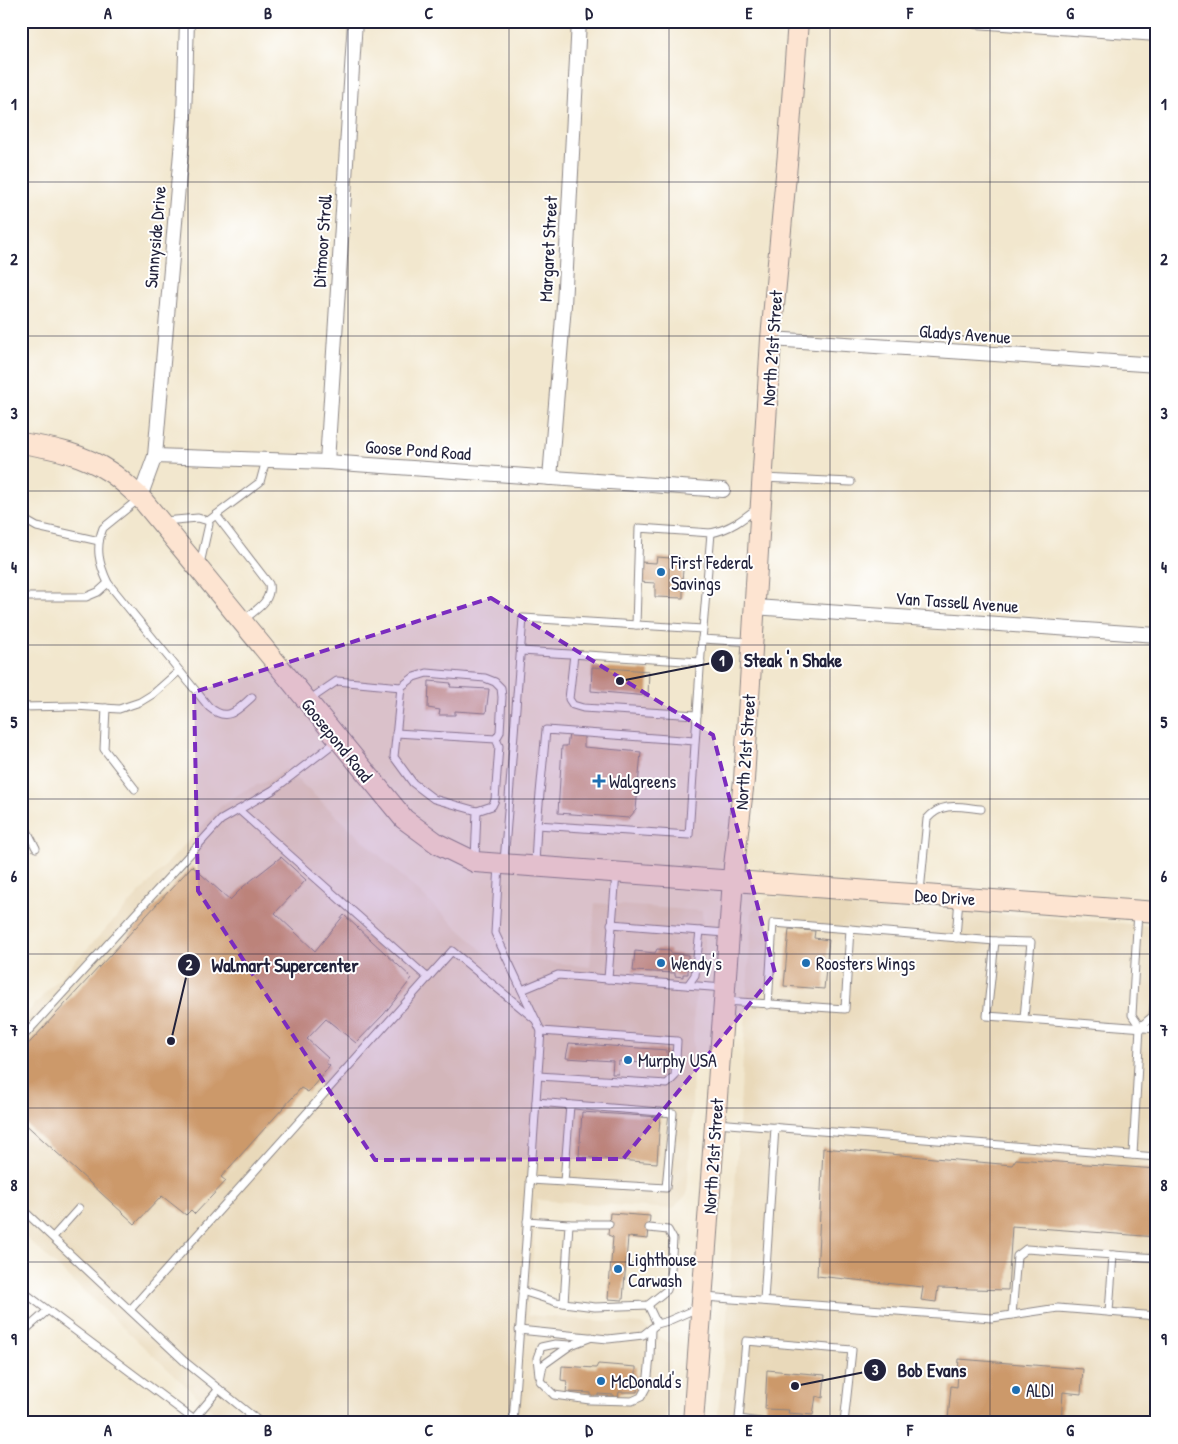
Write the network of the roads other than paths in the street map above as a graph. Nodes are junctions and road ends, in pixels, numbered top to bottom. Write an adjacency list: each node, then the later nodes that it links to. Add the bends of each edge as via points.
1 (187, 21): 10 (street, Sunnyside Drive, via 184,118)
2 (355, 21): 12 (street, Ditmoor Stroll)
3 (579, 21): 13 (street, Margaret Street, via 564,305)
4 (798, 21): 7 (main road, North 21st Street)
5 (976, 21): 6 (street)
6 (1157, 34)
7 (771, 339): 8 (street, Gladys Avenue); 14 (main road, North 21st Street)
8 (1157, 365)
9 (21, 443): 17 (main road, Goosepond Road, via 84,457 111,472)
10 (155, 456): 11 (street, Goose Pond Road); 17 (street)
11 (266, 460): 12 (street, Goose Pond Road); 19 (lane, via 260,482)
12 (327, 462): 13 (street, Goose Pond Road)
13 (550, 478): 16 (street, Goose Pond Road)
14 (763, 478): 15 (lane); 18 (main road, North 21st Street)
15 (851, 482)
16 (723, 490)
17 (140, 497): 22 (main road, Goosepond Road); 24 (lane, via 103,528)
18 (761, 504): 23 (lane, via 737,524); 28 (main road, North 21st Street)
19 (216, 515): 21 (lane); 29 (lane, via 269,584 268,599)
20 (21, 518): 24 (lane, via 37,527)
21 (208, 521): 22 (lane, via 198,518); 25 (lane)
22 (160, 522): 25 (main road, Goosepond Road)
23 (712, 533): 30 (lane, via 640,528); 31 (lane)
24 (99, 541): 26 (lane, via 98,559)
25 (199, 569): 29 (main road, Goosepond Road)
26 (108, 583): 27 (lane, via 86,598); 38 (lane)
27 (21, 597)
28 (754, 607): 32 (street, Van Tassell Avenue); 34 (main road, North 21st Street)
29 (242, 622): 41 (main road, Goosepond Road)
30 (636, 625): 31 (lane); 35 (lane, via 523,618)
31 (703, 629): 33 (lane)
32 (1157, 635)
33 (702, 639): 34 (lane); 37 (lane)
34 (752, 642): 60 (main road, North 21st Street)
35 (520, 651): 36 (lane); 57 (lane)
36 (574, 654): 37 (lane); 44 (lane, via 570,699 573,705)
37 (701, 662): 44 (lane)
38 (179, 671): 40 (lane, via 209,708 218,714 231,714); 43 (lane, via 140,702 119,709)
39 (401, 687): 41 (lane, via 337,681); 45 (lane); 46 (lane, via 414,677 427,673 485,678 495,682 501,688 502,697 500,732)
40 (252, 697)
41 (306, 702): 47 (main road, Goosepond Road)
42 (21, 707): 43 (lane)
43 (106, 708): 49 (lane, via 104,749)
44 (697, 715): 48 (lane)
45 (396, 733): 46 (lane); 52 (lane, via 394,757 413,783 434,799)
46 (496, 739): 52 (lane, via 499,746 495,800 492,806)
47 (338, 740): 51 (lane, via 273,790); 56 (main road, Goosepond Road, via 404,820 438,844)
48 (696, 741): 54 (lane, via 546,730); 54 (lane, via 689,835)
49 (135, 789)
50 (981, 809): 61 (lane, via 946,806 934,811 927,820)
51 (239, 810): 71 (lane); 82 (lane, via 221,820)
52 (476, 811): 56 (lane)
53 (21, 819): 55 (lane)
54 (537, 824): 58 (lane)
55 (36, 848)
56 (475, 862): 57 (main road, Goosepond Road)
57 (501, 864): 58 (main road, Goosepond Road); 74 (lane, via 495,933)
58 (535, 867): 59 (main road, Goosepond Road)
59 (616, 873): 60 (main road, Goosepond Road); 64 (lane)
60 (734, 882): 61 (main road, Deo Drive); 67 (main road, North 21st Street)
61 (919, 895): 62 (main road, Deo Drive)
62 (959, 898): 63 (main road, Deo Drive); 68 (lane)
63 (1147, 912): 79 (lane, via 1132,1015)
64 (611, 924): 66 (lane); 72 (lane)
65 (850, 929): 68 (lane); 76 (lane, via 845,1009); 76 (lane, via 773,923)
66 (700, 931): 67 (lane); 73 (lane, via 695,975)
67 (729, 934): 75 (main road, North 21st Street)
68 (956, 938): 69 (lane)
69 (995, 941): 77 (lane, via 1031,942); 77 (lane, via 987,1016)
70 (1157, 971): 79 (lane, via 1153,1016)
71 (428, 978): 78 (lane, via 452,951); 107 (lane)
72 (608, 979): 73 (lane); 74 (lane, via 558,975)
73 (688, 985): 75 (lane)
74 (522, 990): 78 (lane)
75 (725, 994): 76 (lane); 86 (main road, North 21st Street)
76 (768, 1005)
77 (1024, 1018): 79 (lane)
78 (536, 1020): 81 (lane)
79 (1140, 1027): 80 (lane); 88 (lane)
80 (1157, 1029)
81 (541, 1031): 83 (lane); 83 (lane, via 677,1041 675,1076 667,1084)
82 (21, 1039)
83 (538, 1076): 84 (lane)
84 (536, 1102): 85 (lane); 90 (lane)
85 (570, 1105): 91 (lane); 91 (lane, via 672,1113 666,1188)
86 (715, 1123): 87 (lane); 104 (main road, North 21st Street)
87 (775, 1127): 88 (lane); 103 (lane)
88 (1133, 1155): 89 (lane)
89 (1157, 1157)
90 (530, 1180): 91 (lane); 94 (lane)
91 (564, 1182)
92 (21, 1208): 98 (lane)
93 (78, 1208): 98 (lane)
94 (527, 1221): 95 (lane); 102 (lane)
95 (569, 1224): 96 (lane); 105 (lane)
96 (609, 1224)
97 (649, 1228): 106 (lane, via 668,1230 673,1239 667,1290)
98 (53, 1237): 107 (lane)
99 (1113, 1255): 100 (lane); 109 (lane); 110 (lane, via 1026,1248 1017,1256)
100 (1157, 1258)
101 (21, 1290): 108 (lane)
102 (522, 1291): 105 (lane); 113 (lane)
103 (764, 1301): 104 (lane); 110 (lane, via 992,1318)
104 (703, 1302): 112 (lane, via 668,1322); 122 (main road, North 21st Street)
105 (564, 1303): 106 (lane, via 595,1307)
106 (648, 1305): 112 (lane)
107 (130, 1310): 118 (lane)
108 (48, 1311): 114 (lane); 119 (lane)
109 (1109, 1312): 110 (lane, via 1058,1308); 111 (lane)
110 (1012, 1315)
111 (1157, 1316)
112 (654, 1326): 115 (lane, via 644,1336); 117 (lane, via 647,1386 641,1397 632,1401 554,1395)
113 (519, 1330): 115 (lane); 121 (lane)
114 (21, 1334)
115 (592, 1338): 116 (lane)
116 (571, 1345): 117 (lane, via 543,1365); 117 (lane, via 541,1347 537,1358)
117 (540, 1378)
118 (219, 1389): 119 (lane); 120 (lane)
119 (192, 1421)
120 (261, 1423)
121 (513, 1423)
122 (693, 1423)
123 (768, 1423): 124 (lane, via 739,1419 746,1341 852,1350)
124 (844, 1423)

